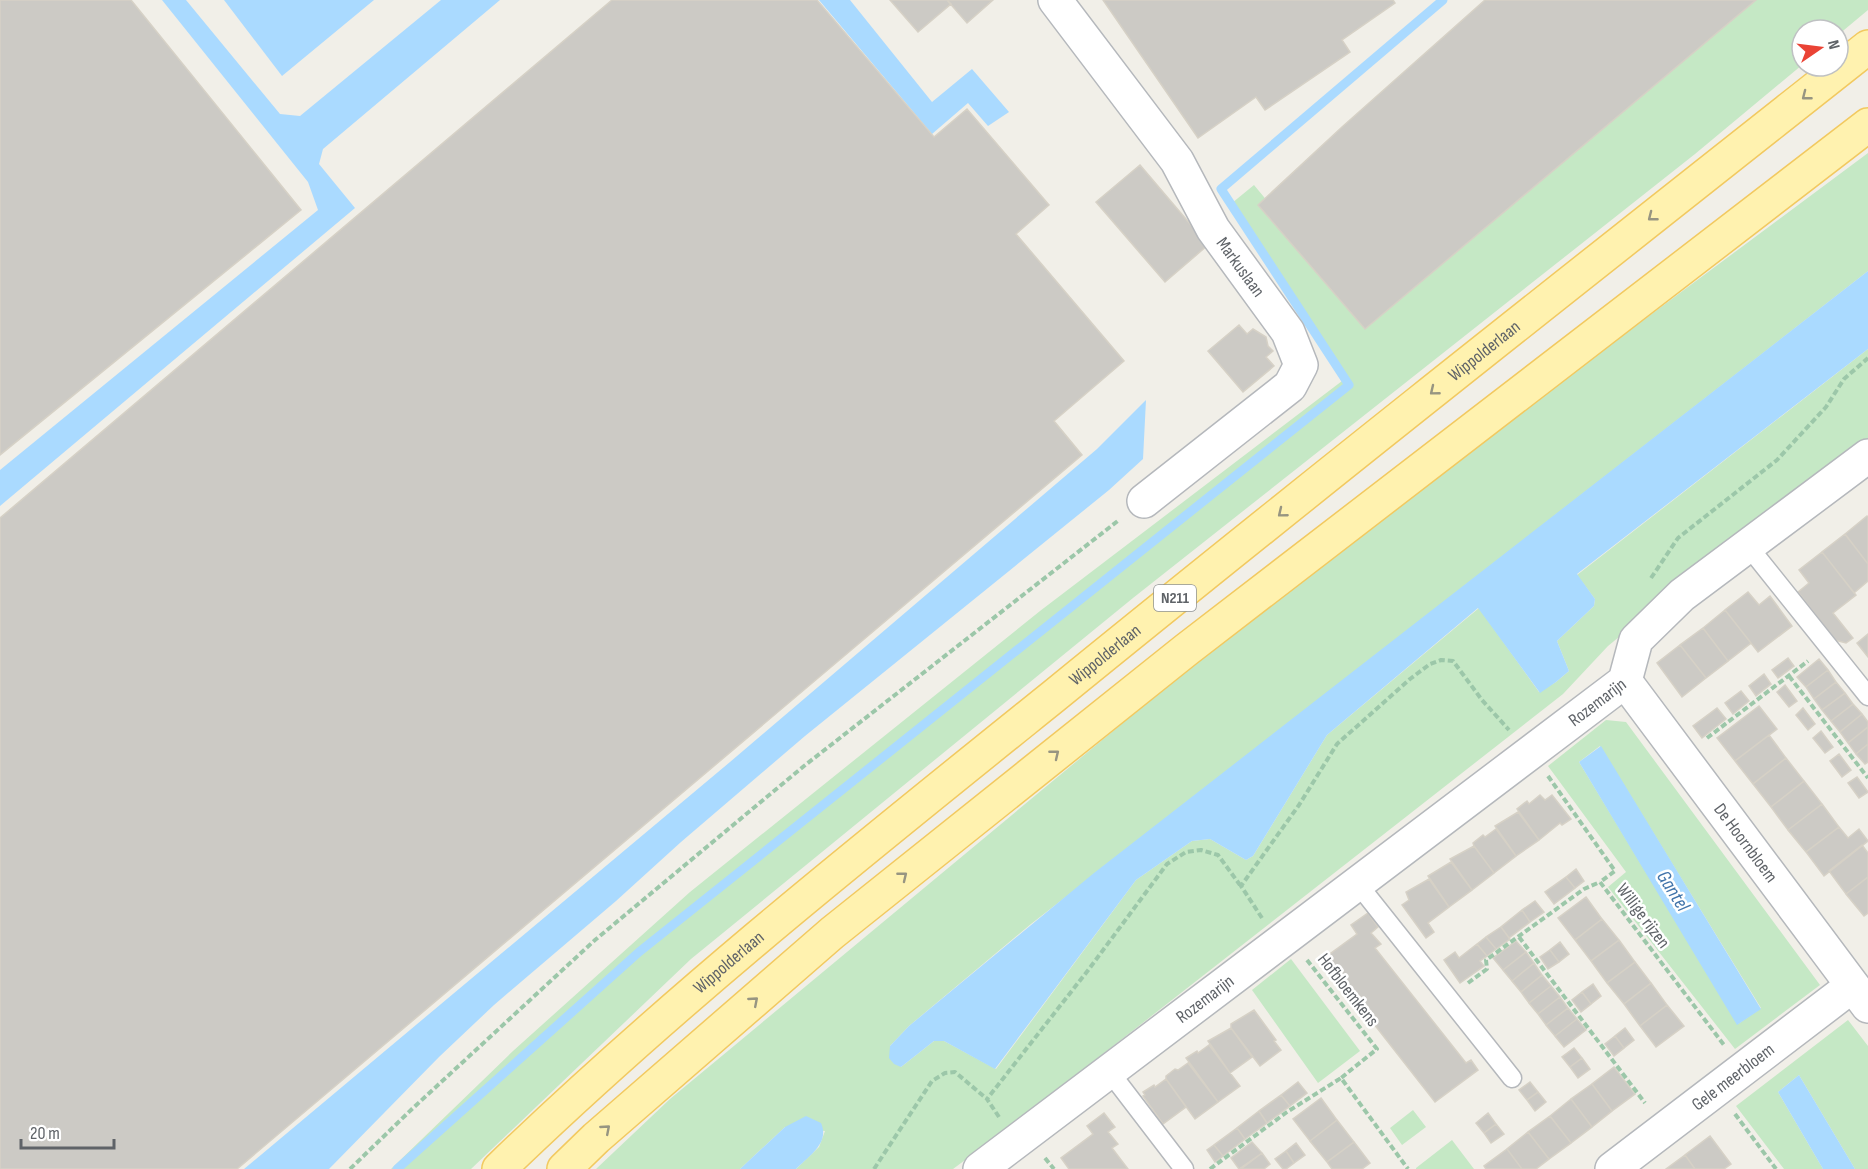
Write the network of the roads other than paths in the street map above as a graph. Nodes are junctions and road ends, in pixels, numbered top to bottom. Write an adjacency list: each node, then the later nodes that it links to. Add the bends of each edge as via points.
1 (1054, 0): 5 (street, Markuslaan, via 1177,161 1213,229 1288,332 1300,365 1290,386)
2 (1868, 47): 13 (main road, Wippolderlaan / N211, one-way to 13, via 811,892 571,1099)
3 (1868, 125): 14 (main road, N211, one-way to 3, via 832,933 1167,665)
4 (1868, 456): 6 (street, Rozemarijn)
5 (1144, 501)
6 (1748, 546): 7 (street, Rozemarijn, via 1682,595 1636,640); 8 (lane)
7 (1625, 681): 9 (street, Rozemarijn, via 1522,744); 10 (street, De Hoornbloem)
8 (1868, 696)
9 (1357, 883): 11 (street, Rozemarijn); 12 (lane)
10 (1860, 996): 17 (street, Gele meerbloem, via 1743,1070)
11 (1109, 1071): 15 (street, Rozemarijn); 16 (lane)
12 (1512, 1078)
13 (499, 1169)
14 (564, 1169)
15 (980, 1169)
16 (1184, 1169)
17 (1612, 1169)

